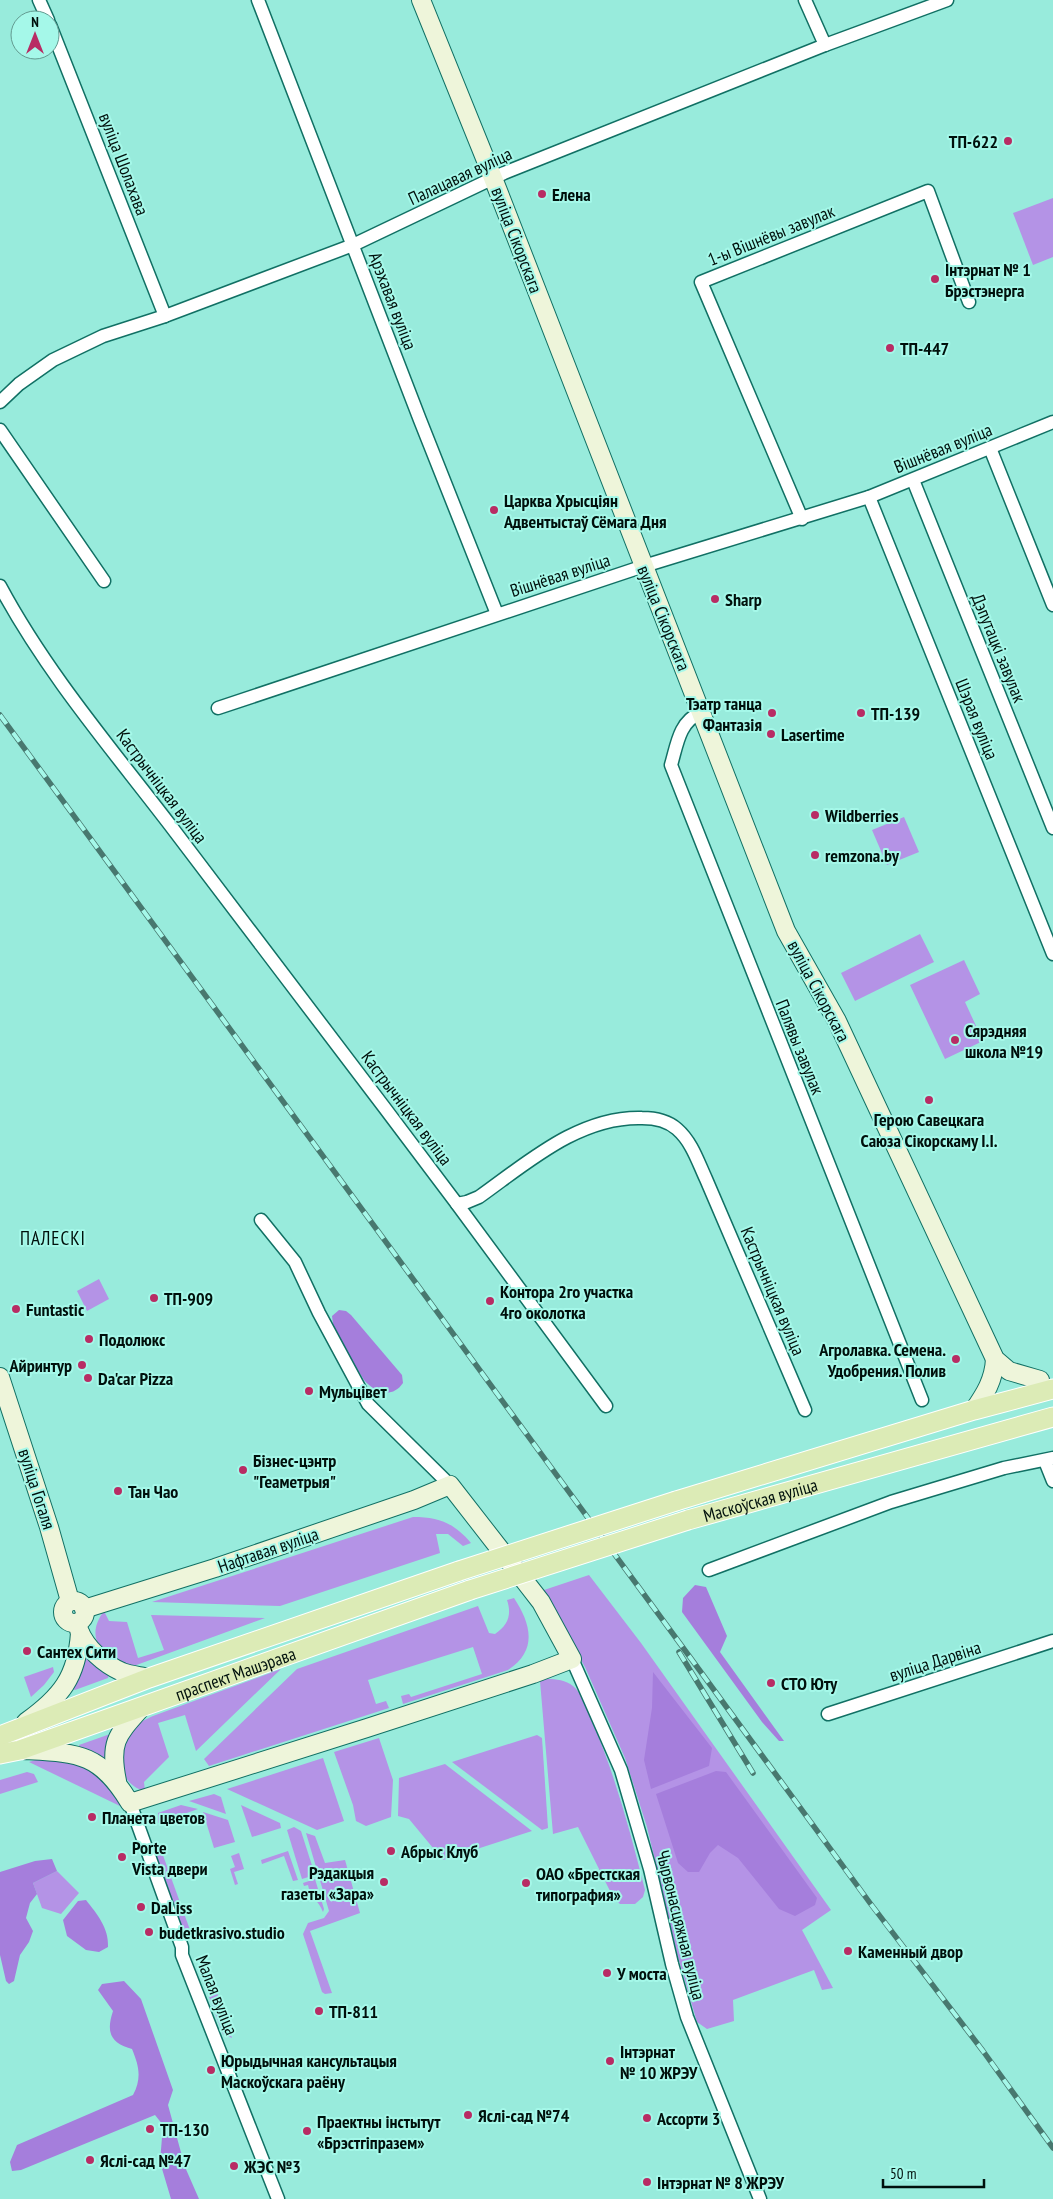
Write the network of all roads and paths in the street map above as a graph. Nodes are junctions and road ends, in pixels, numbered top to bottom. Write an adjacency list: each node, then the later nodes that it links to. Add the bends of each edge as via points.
1 (258, 0): 8 (street, Арэхавая вуліца)
2 (421, 0): 7 (street, вуліца Сікорскага)
3 (805, 0): 5 (street)
4 (947, 0): 5 (street, Палацавая вуліца)
5 (825, 45): 7 (street, Палацавая вуліца)
6 (60, 50): 10 (street, вуліца Шолахава)
7 (499, 176): 8 (street, Палацавая вуліца); 18 (street, вуліца Сікорскага)
8 (353, 245): 10 (street, Палацавая вуліца); 23 (street, Арэхавая вуліца)
9 (968, 302): 17 (street, 1-ы Вішнёвы завулак, via 928,191 701,282)
10 (165, 316): 11 (street, Палацавая вуліца, via 103,336 53,360 18,384)
11 (0, 402)
12 (1053, 422): 14 (street, Вішнёвая вуліца)
13 (0, 430): 20 (street)
14 (990, 448): 15 (street, Вішнёвая вуліца); 19 (street)
15 (913, 480): 16 (street, Вішнёвая вуліца); 26 (street, Дэпутацкі завулак)
16 (869, 498): 17 (street, Вішнёвая вуліца); 27 (street, Шэрая вуліца)
17 (802, 519): 18 (street, Вішнёвая вуліца)
18 (644, 566): 23 (street, Вішнёвая вуліца); 25 (street, вуліца Сікорскага)
19 (1048, 576): 22 (street)
20 (104, 581)
21 (0, 586): 28 (street, Кастрычніцкая вуліца, via 28,635 87,716)
22 (1053, 606)
23 (497, 614): 24 (street, Вішнёвая вуліца)
24 (218, 708)
25 (700, 713): 30 (street, вуліца Сікорскага, via 786,931 837,1021); 33 (street, Палявы завулак, via 690,717 684,725 670,765)
26 (1053, 828)
27 (1053, 954)
28 (456, 1204): 34 (street); 35 (street, Кастрычніцкая вуліца, via 479,1197 552,1146 597,1125 632,1117 650,1118 675,1127 690,1144)
29 (261, 1220): 40 (street, via 295,1262 368,1404)
30 (995, 1359): 32 (street, вуліца Сікорскага, via 1014,1374); 36 (street, via 989,1388)
31 (0, 1377): 44 (street, вуліца Гогаля)
32 (1049, 1382): 36 (main road, Маскоўская вуліца)
33 (922, 1400)
34 (606, 1406)
35 (805, 1410)
36 (974, 1410): 42 (main road, Маскоўская вуліца, bridge)
37 (1053, 1417): 43 (main road, Маскоўская вуліца, bridge, via 688,1520)
38 (1049, 1459): 39 (street); 41 (street, via 1004,1468 891,1502)
39 (1053, 1482)
40 (450, 1485): 44 (street, Нафтавая вуліца); 46 (street, via 541,1602)
41 (709, 1570)
42 (459, 1571): 47 (main road, праспект Машэрава)
43 (470, 1590): 48 (main road, праспект Машэрава)
44 (78, 1617): 47 (street, via 103,1661 122,1672); 50 (street, via 79,1650 63,1688 48,1706)
45 (1053, 1641): 49 (street, вуліца Дарвіна)
46 (572, 1659): 54 (street); 56 (street, Чырвонасцяжная вуліца, via 621,1770 687,2017)
47 (149, 1678): 50 (main road, праспект Машэрава)
48 (142, 1707): 51 (main road, праспект Машэрава); 53 (street, via 118,1735 113,1761)
49 (828, 1714)
50 (8, 1733)
51 (20, 1750): 52 (main road, праспект Машэрава); 53 (street, via 74,1754 100,1766)
52 (0, 1754)
53 (117, 1781): 54 (street)
54 (130, 1803): 55 (street, Малая вуліца, via 182,1954)
55 (278, 2199)
56 (760, 2199)

